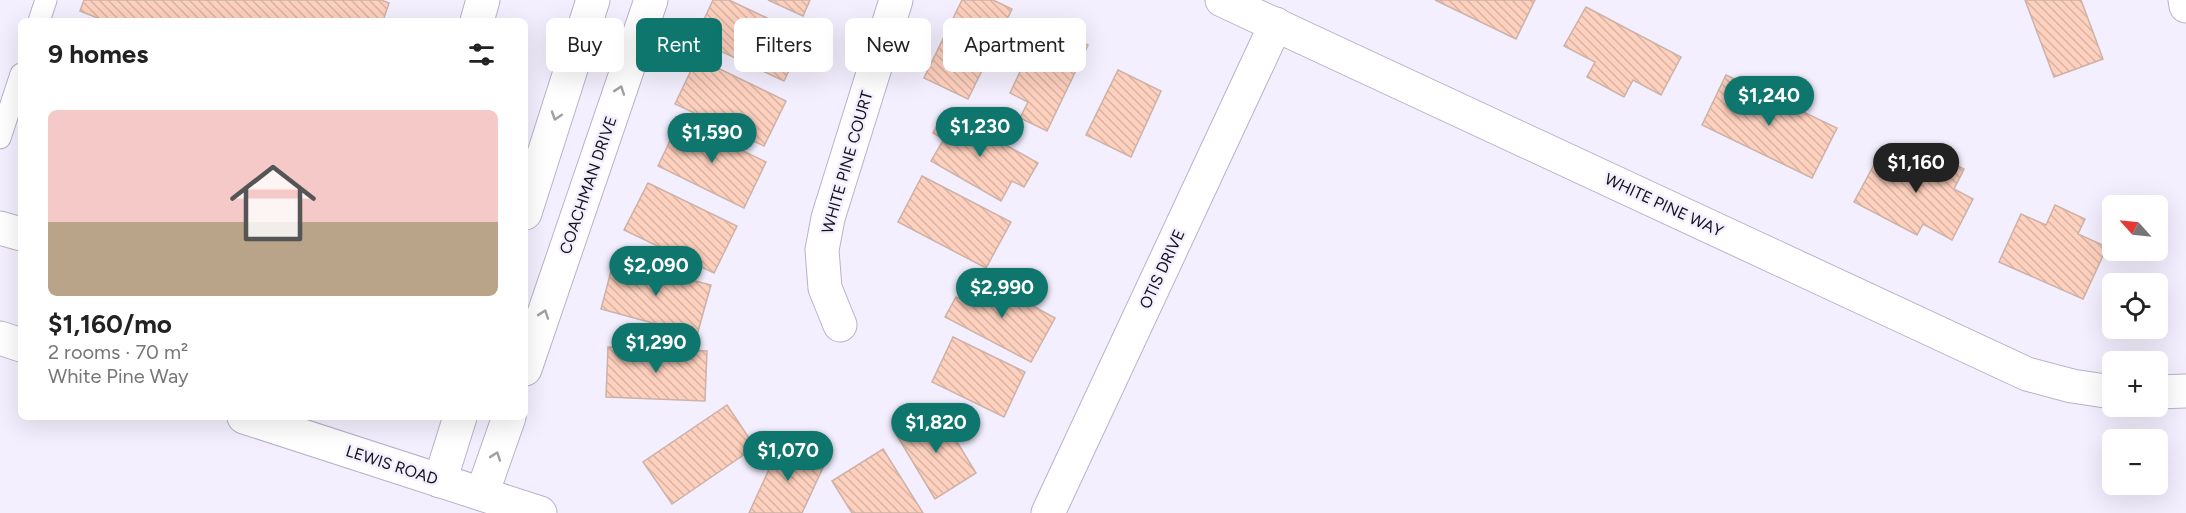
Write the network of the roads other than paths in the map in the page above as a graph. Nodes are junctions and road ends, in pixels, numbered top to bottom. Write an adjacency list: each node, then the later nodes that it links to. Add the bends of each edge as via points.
1 (46, 0): 9 (lane)
2 (483, 0): 10 (street)
3 (593, 0): 14 (street, one-way to 14)
4 (651, 0): 21 (street, COACHMAN DRIVE, one-way to 4)
5 (896, 0): 18 (street, WHITE PINE COURT, via 828,218 822,250 825,288)
6 (1222, 0): 11 (street, WHITE PINE WAY)
7 (2185, 0): 8 (street)
8 (2186, 6)
9 (40, 18)
10 (478, 18)
11 (1276, 24): 22 (street, WHITE PINE WAY, via 2027,374); 31 (street, OTIS DRIVE)
12 (18, 84): 13 (lane)
13 (0, 138)
14 (531, 173): 15 (street)
15 (528, 193)
16 (0, 228): 17 (street)
17 (18, 233)
18 (840, 325)
19 (0, 338): 20 (street)
20 (18, 344)
21 (528, 360)
22 (2102, 390)
23 (2186, 391): 24 (street)
24 (2168, 392)
25 (253, 420): 28 (street, LEWIS ROAD)
26 (459, 420): 28 (street)
27 (508, 420): 29 (street, one-way to 27)
28 (441, 481): 29 (street, LEWIS ROAD)
29 (482, 494): 30 (street, LEWIS ROAD)
30 (540, 513)
31 (1048, 513)

